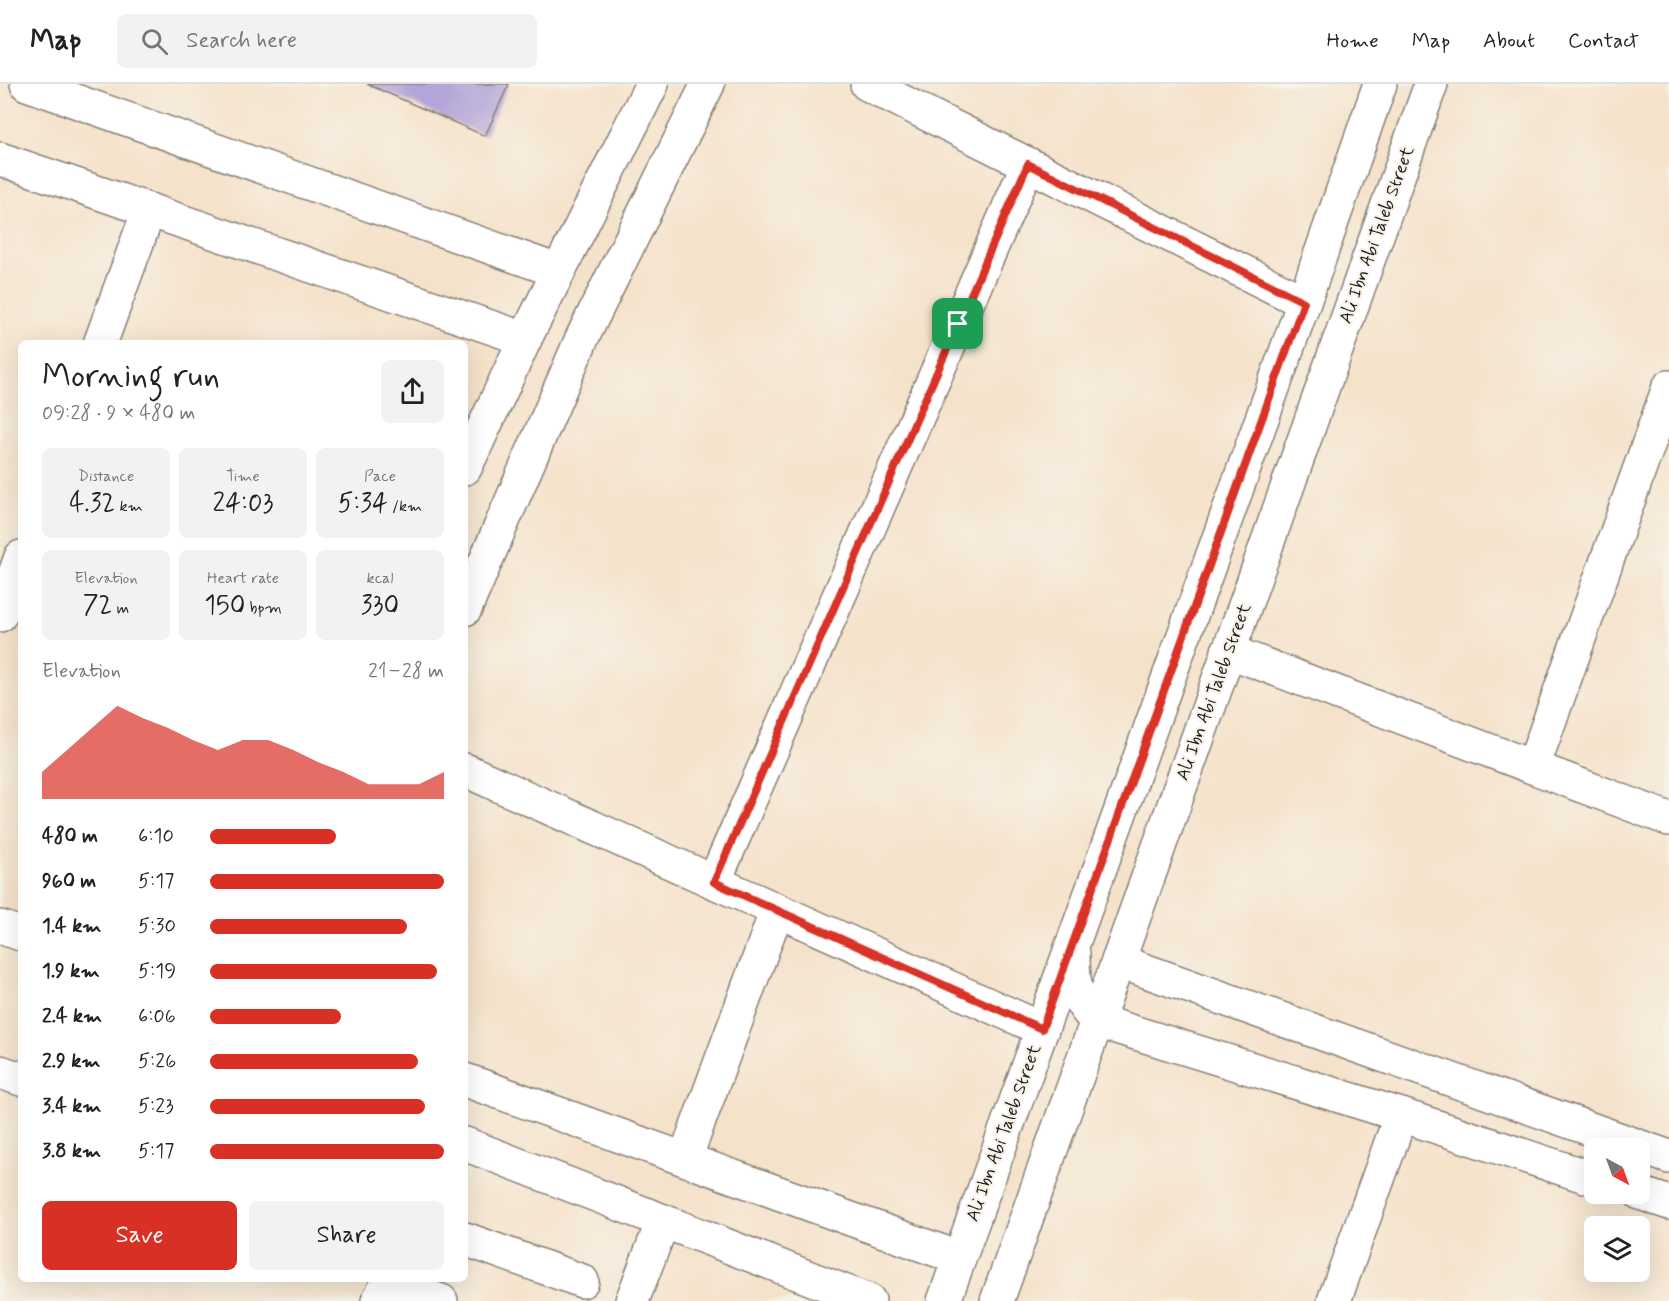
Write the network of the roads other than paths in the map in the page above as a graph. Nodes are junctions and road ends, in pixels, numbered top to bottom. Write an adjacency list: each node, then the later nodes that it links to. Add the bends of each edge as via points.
1 (27, 84): 10 (street)
2 (652, 84): 10 (street)
3 (708, 84): 17 (street, via 582,338)
4 (867, 84): 8 (street)
5 (1380, 84): 11 (street, Ali Ibn Abi Taleb Street)
6 (1431, 84): 19 (street, Ali Ibn Abi Taleb Street)
7 (0, 159): 9 (street)
8 (1028, 164): 11 (street); 23 (street)
9 (149, 210): 12 (street); 13 (street)
10 (558, 271): 12 (street)
11 (1304, 302): 27 (street, Ali Ibn Abi Taleb Street)
12 (525, 339): 15 (street)
13 (101, 340)
14 (1669, 387): 20 (street)
15 (468, 462)
16 (18, 565): 18 (street)
17 (468, 602)
18 (0, 615)
19 (1228, 651): 20 (street); 28 (street, Ali Ibn Abi Taleb Street)
20 (1533, 767): 22 (street)
21 (468, 771): 23 (street)
22 (1669, 819)
23 (714, 882): 24 (street)
24 (777, 910): 30 (street); 37 (street)
25 (0, 927): 26 (street)
26 (18, 933)
27 (1073, 942): 29 (street, via 1074,988); 30 (street, Ali Ibn Abi Taleb Street)
28 (1118, 961): 29 (street, Ali Ibn Abi Taleb Street); 36 (street)
29 (1096, 1021): 34 (street); 50 (street, Ali Ibn Abi Taleb Street)
30 (1042, 1029): 43 (street, Ali Ibn Abi Taleb Street)
31 (0, 1072): 32 (street)
32 (18, 1078)
33 (468, 1081): 37 (street)
34 (1401, 1115): 38 (street); 51 (street)
35 (468, 1145): 41 (street)
36 (1669, 1157)
37 (685, 1159): 43 (street)
38 (1584, 1176)
39 (1650, 1196): 40 (street)
40 (1669, 1203)
41 (663, 1221): 47 (street); 48 (street)
42 (468, 1240): 44 (street)
43 (959, 1258): 49 (street, Ali Ibn Abi Taleb Street)
44 (582, 1281)
45 (378, 1301): 46 (street, via 384,1290 394,1285)
46 (441, 1301)
47 (632, 1301)
48 (868, 1301)
49 (944, 1301)
50 (997, 1301)
51 (1334, 1301)

